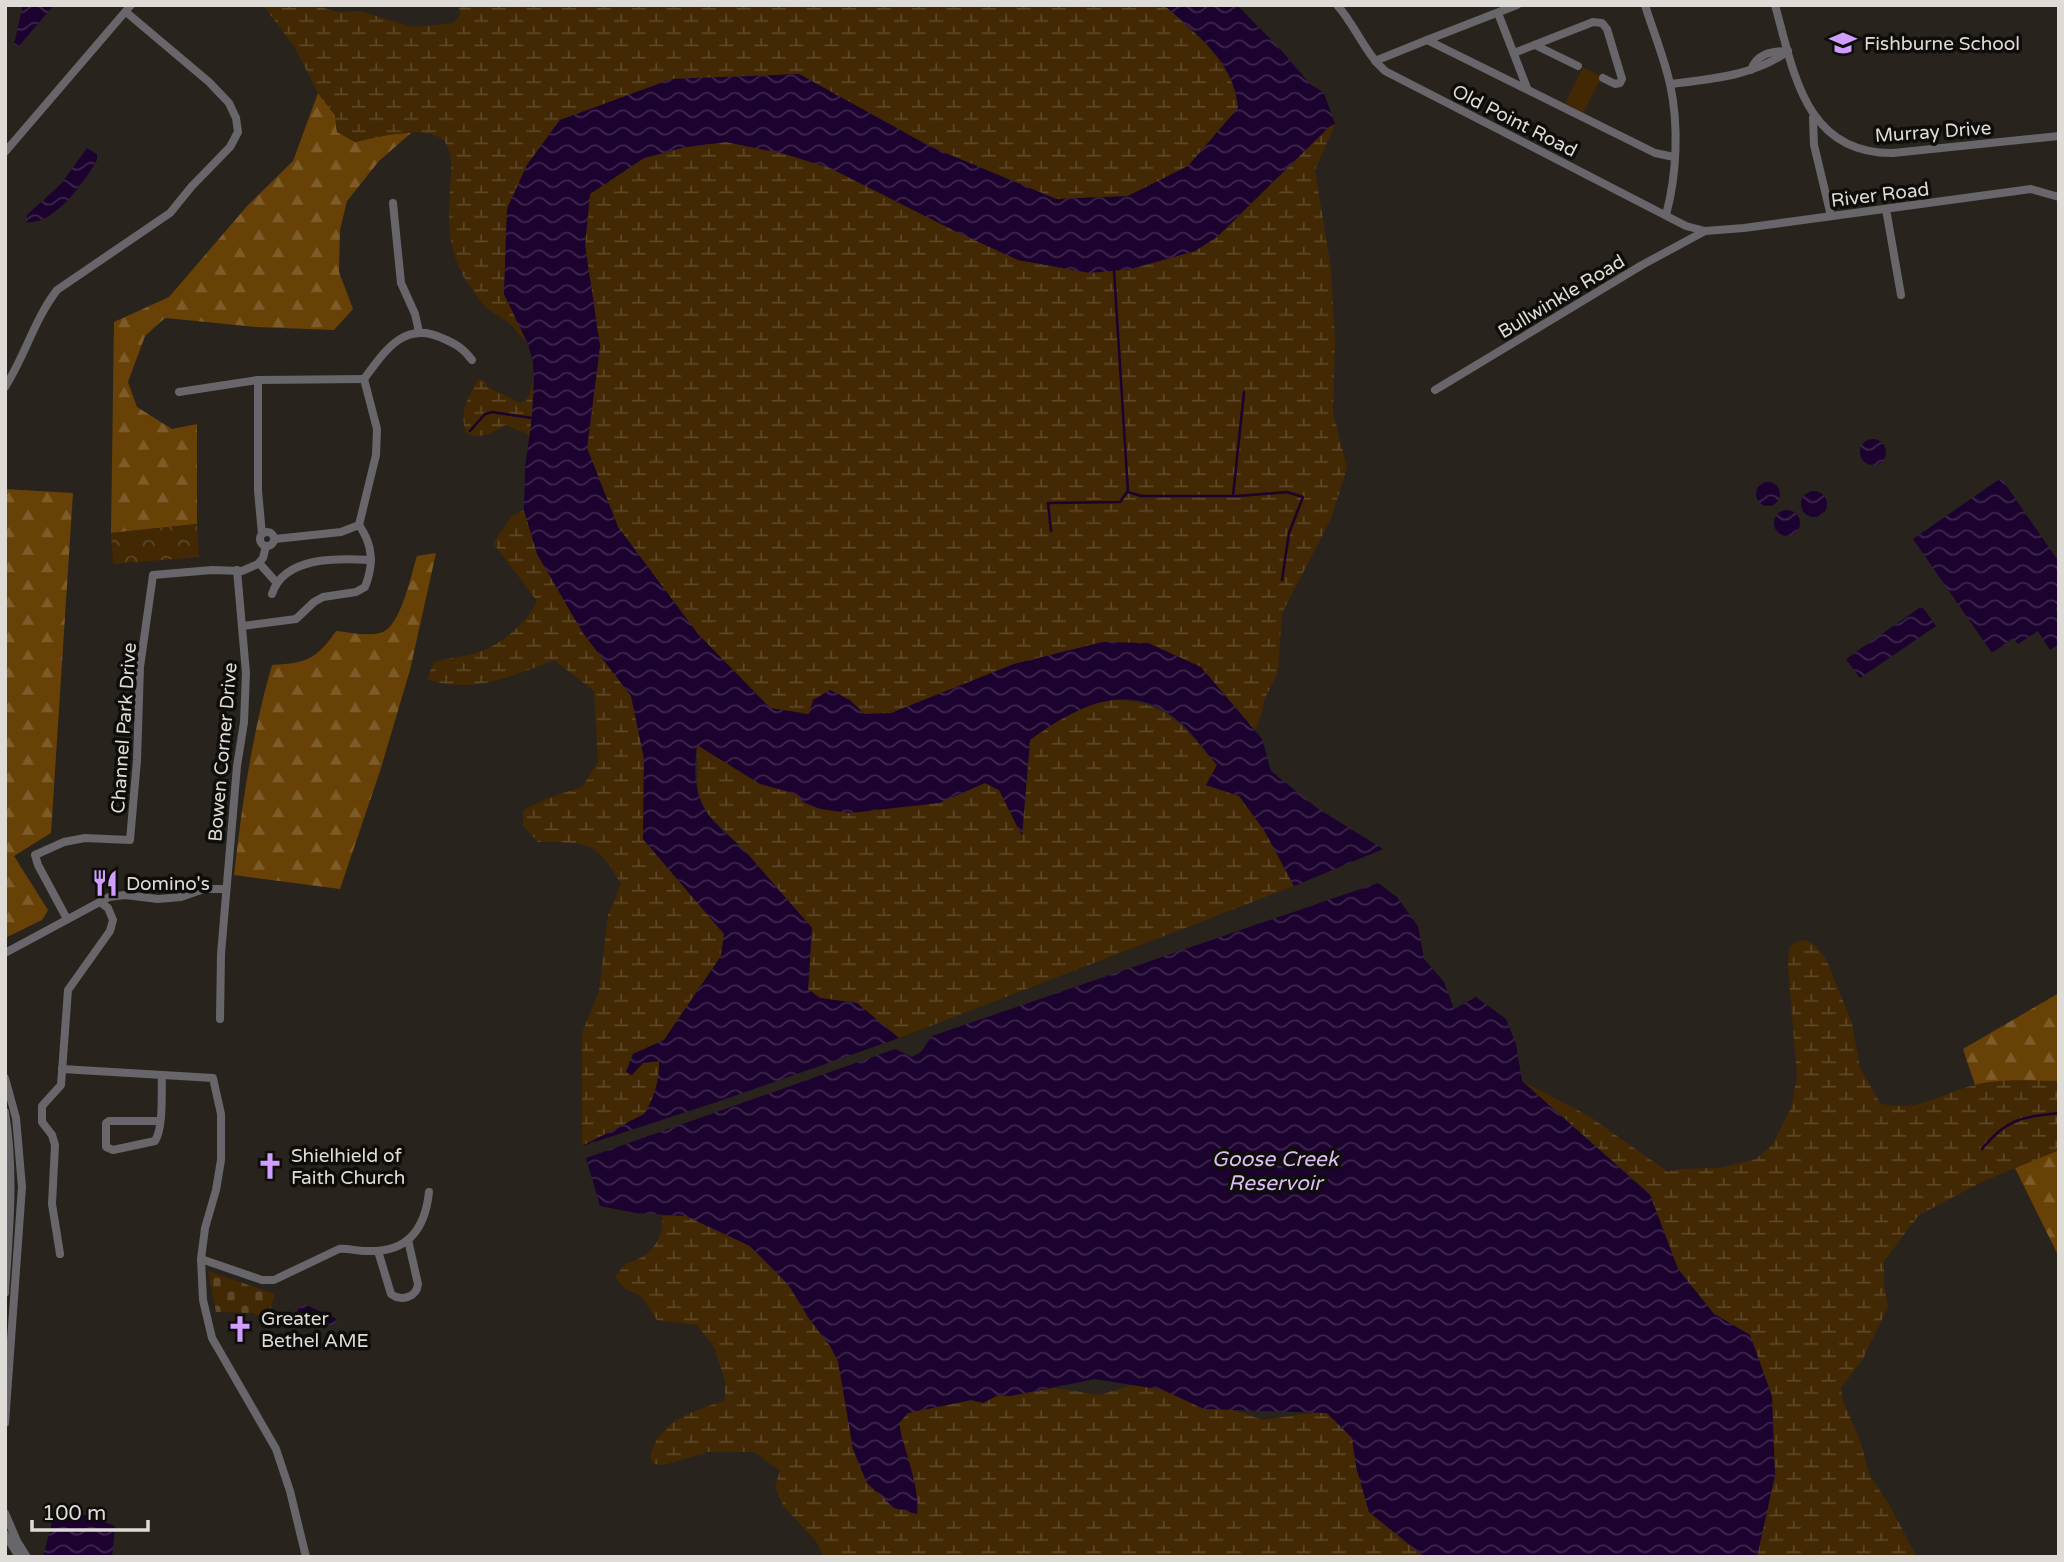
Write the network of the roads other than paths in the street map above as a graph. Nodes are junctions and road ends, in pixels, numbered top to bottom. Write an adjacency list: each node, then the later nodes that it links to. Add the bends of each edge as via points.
1 (1337, 5): 11 (street, Old Point Road)
2 (1517, 5): 6 (street)
3 (1645, 5): 14 (street)
4 (1775, 5): 9 (street, Murray Drive)
5 (129, 8): 18 (street); 31 (street, via 229,103 238,132 170,214 57,290)
6 (1498, 13): 7 (street); 10 (street)
7 (1427, 40): 11 (street); 15 (street)
8 (1535, 46): 10 (street); 12 (street); 13 (street, via 1593,22 1602,23 1609,32 1622,79 1615,84)
9 (1788, 51): 14 (street, via 1751,70); 16 (street, Murray Drive)
10 (1514, 54): 15 (street)
11 (1375, 61): 23 (street, Old Point Road, via 1385,71)
12 (1578, 66)
13 (1603, 78)
14 (1670, 84): 19 (street)
15 (1527, 88): 19 (street, via 1655,153)
16 (1813, 115): 17 (street, Murray Drive, via 1839,141 1874,153); 24 (street, via 1814,145)
17 (2059, 136)
18 (5, 152)
19 (1674, 157): 23 (street)
20 (2059, 197): 22 (street, River Road, via 2031,190)
21 (393, 203): 27 (street, via 401,283)
22 (1886, 209): 24 (street, River Road); 26 (street)
23 (1666, 215): 25 (street, Old Point Road)
24 (1831, 216): 25 (street, River Road)
25 (1705, 231): 32 (street, Bullwinkle Road)
26 (1901, 295)
27 (419, 332): 28 (street, via 461,346); 29 (street, via 389,347)
28 (472, 360)
29 (364, 379): 30 (street); 34 (street, via 377,429 376,455)
30 (258, 380): 33 (street); 35 (street)
31 (5, 387)
32 (1435, 390)
33 (179, 392)
34 (359, 525): 36 (street); 38 (street, via 370,543)
35 (262, 534): 36 (street, via 271,533); 37 (street, via 260,540)
36 (275, 539): 37 (street)
37 (266, 546): 39 (street)
38 (371, 560): 41 (street, via 324,560 299,567); 43 (street, via 365,587 356,592 314,601 296,620)
39 (259, 563): 40 (street); 41 (street)
40 (237, 570): 43 (street, Bowen Corner Drive); 46 (street, Channel Park Drive, via 153,575 140,667 131,840 85,838 35,855)
41 (276, 582): 42 (street)
42 (272, 594)
43 (243, 626): 44 (street, Bowen Corner Drive, via 247,661 244,722)
44 (226, 889): 45 (street, via 158,899 125,895); 48 (street, Bowen Corner Drive)
45 (100, 902): 46 (street); 49 (street, via 113,920 68,990)
46 (67, 919): 47 (street)
47 (5, 953)
48 (220, 1019)
49 (62, 1069): 50 (street); 57 (street, via 61,1085 42,1106 41,1114 41,1122 54,1140 52,1204)
50 (163, 1075): 53 (street); 58 (street, via 214,1075 222,1114 221,1160)
51 (5, 1078): 60 (street, via 16,1118 22,1187)
52 (5, 1112): 59 (street, via 12,1196)
53 (160, 1121): 53 (street, via 156,1141 113,1150 106,1147 109,1121)
54 (429, 1192): 55 (street, via 421,1226)
55 (408, 1240): 56 (street); 56 (street, via 418,1284 411,1296 391,1294)
56 (378, 1251): 58 (street, via 339,1249 274,1280)
57 (60, 1254)
58 (201, 1259): 65 (street, via 203,1300 212,1338 276,1449)
59 (5, 1293)
60 (5, 1421)
61 (5, 1513): 64 (street)
62 (5, 1534): 63 (street)
63 (19, 1557)
64 (27, 1557)
65 (306, 1557)

